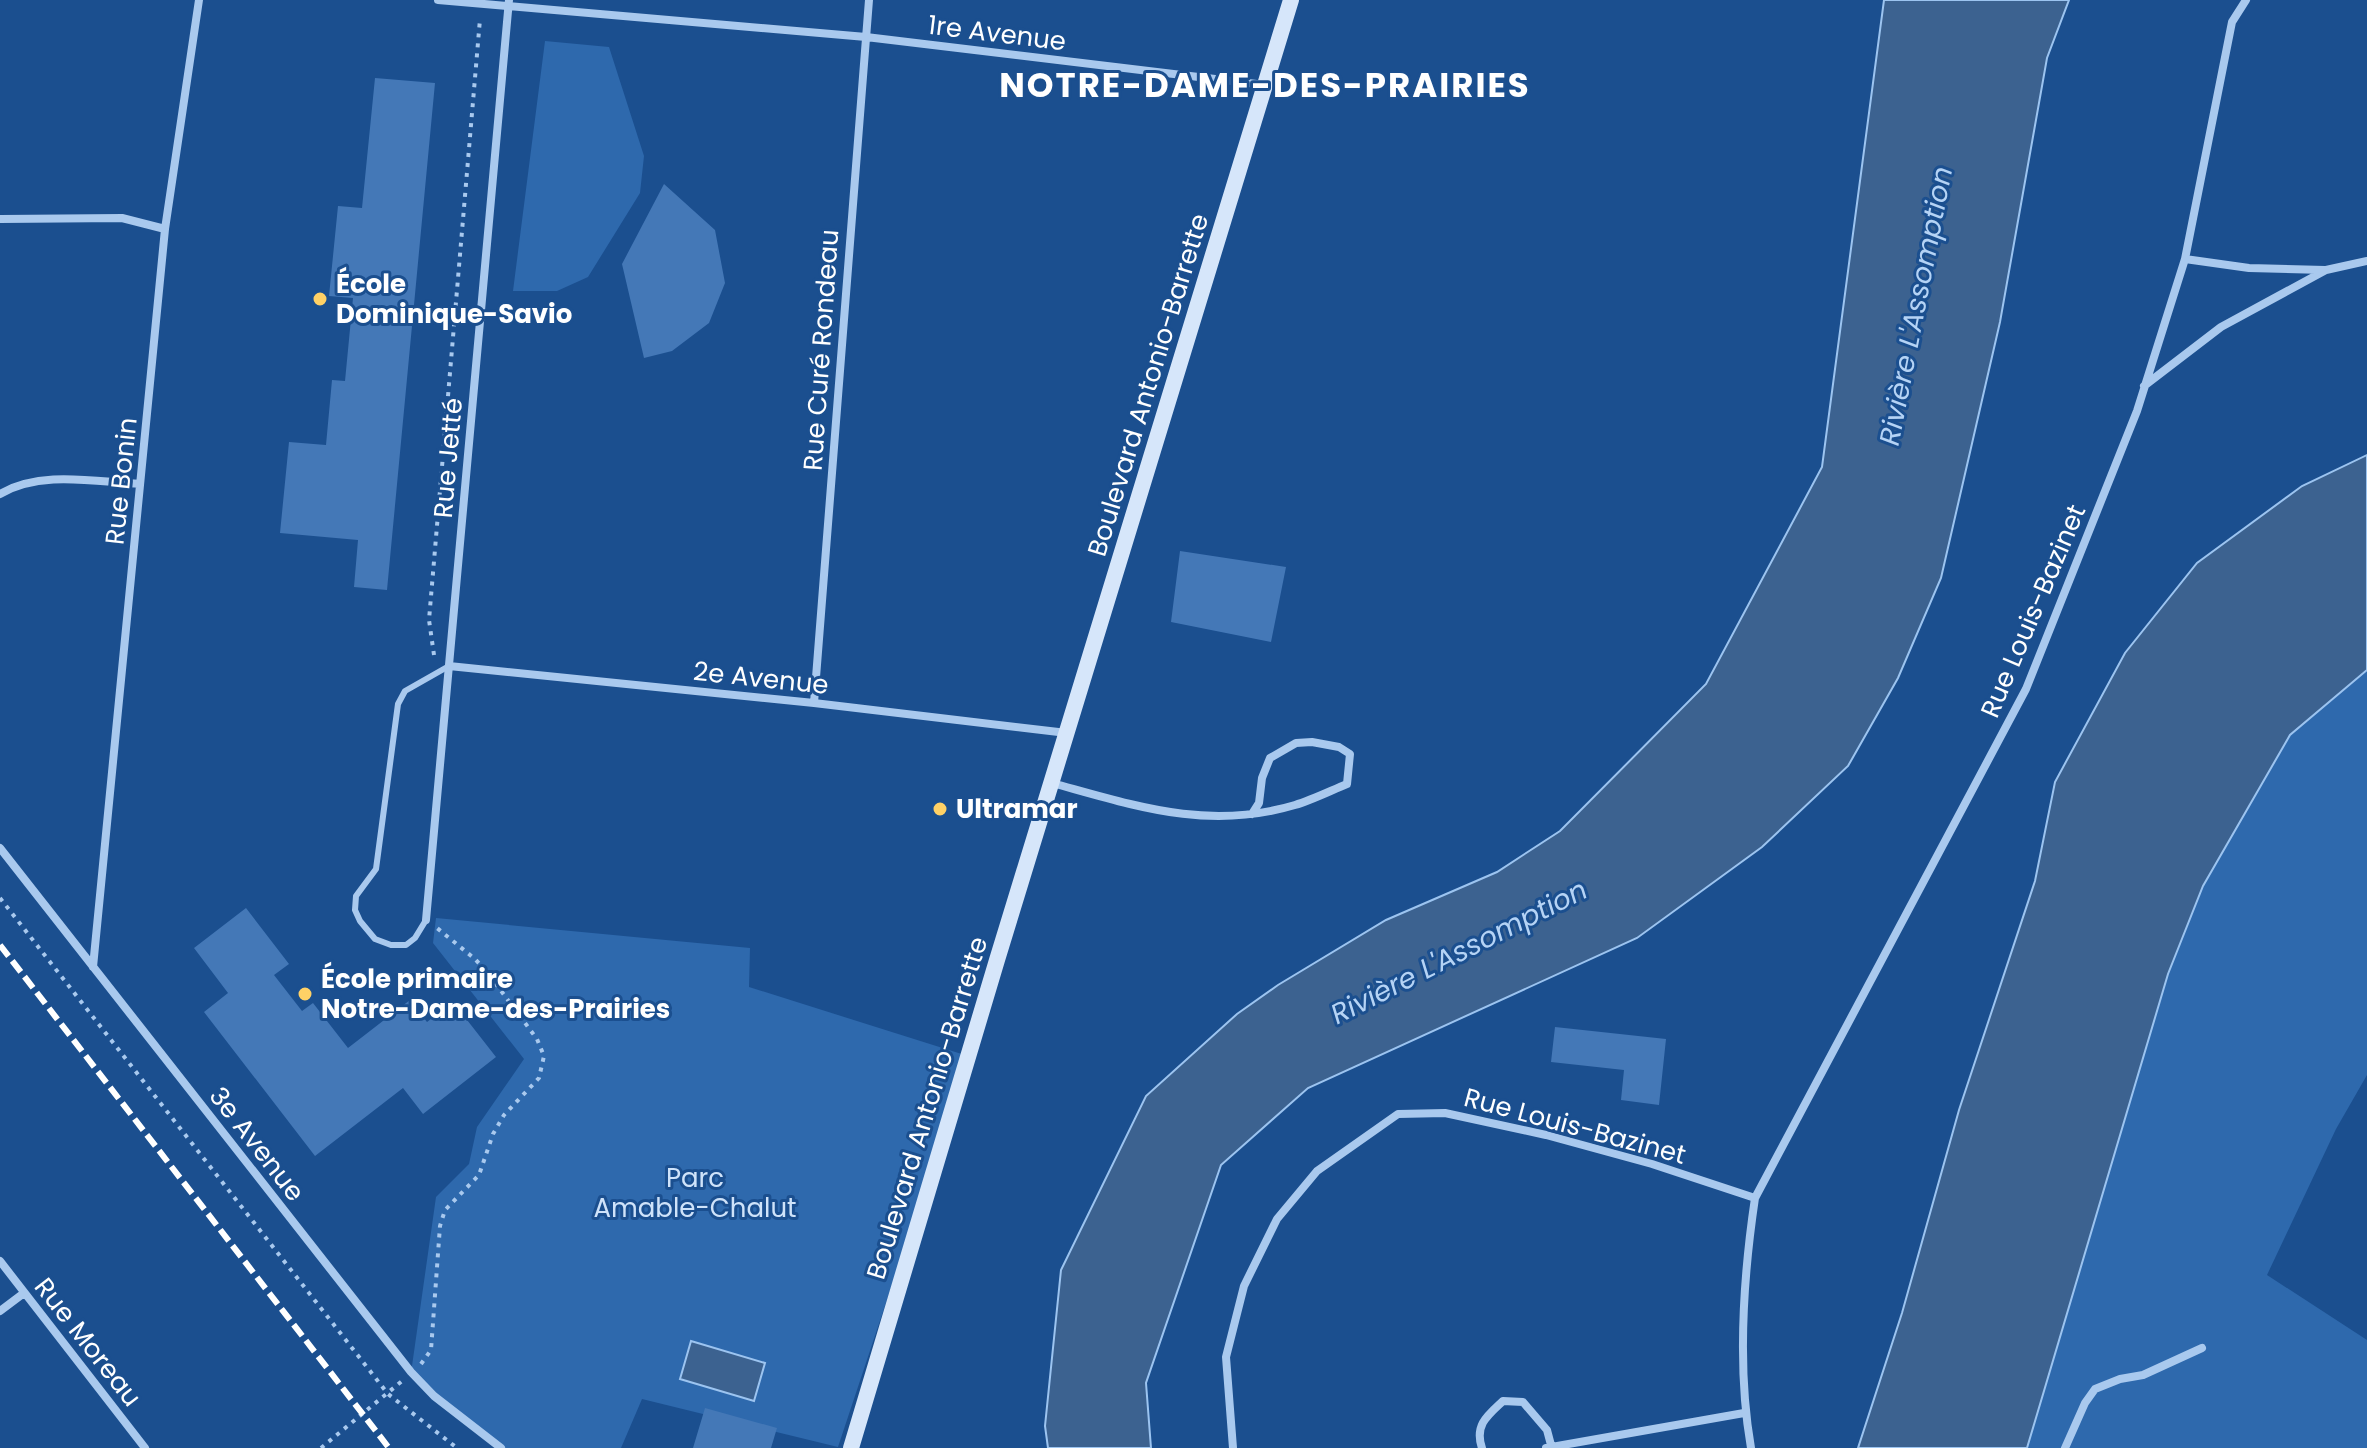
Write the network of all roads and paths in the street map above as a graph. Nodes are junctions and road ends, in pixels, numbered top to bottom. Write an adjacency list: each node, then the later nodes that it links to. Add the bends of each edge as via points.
1 (199, 0): 10 (street, Rue Bonin)
2 (438, 0): 6 (street, 1re Avenue)
3 (869, 0): 7 (street, Rue Curé Rondeau)
4 (1291, 0): 8 (street, Boulevard Antonio-Barrette)
5 (2246, 0): 11 (street, Rue Louis-Bazinet, via 2232,22)
6 (508, 2): 7 (street, 1re Avenue); 17 (street, Rue Jetté)
7 (866, 37): 8 (street, 1re Avenue); 18 (street, Rue Curé Rondeau)
8 (1265, 85): 19 (street, Boulevard Antonio-Barrette)
9 (0, 219): 10 (street, via 122,218)
10 (165, 229): 15 (street, Rue Bonin)
11 (2185, 259): 13 (street); 14 (street, Rue Louis-Bazinet)
12 (2367, 261): 13 (street)
13 (2326, 270): 14 (street, via 2221,327)
14 (2144, 386): 26 (street, Rue Louis-Bazinet, via 2026,689)
15 (140, 484): 16 (street, via 30,481); 25 (street, Rue Bonin)
16 (0, 494)
17 (449, 666): 18 (street, 2e Avenue); 24 (street, Rue Jetté); 24 (lane, via 405,691 398,704 376,869 356,896 360,921 375,939 391,945 406,945)
18 (814, 703): 19 (street, 2e Avenue)
19 (1068, 733): 20 (street, Boulevard Antonio-Barrette)
20 (1052, 783): 21 (street, via 1151,810 1197,817); 38 (street, Boulevard Antonio-Barrette)
21 (1252, 814): 21 (street, via 1295,805 1347,784 1350,754 1312,742 1296,743 1270,758)
22 (0, 848): 25 (street, 3e Avenue)
23 (0, 898): 31 (path, 3e Avenue)
24 (426, 920)
25 (93, 967): 37 (street, 3e Avenue, via 411,1372)
26 (1755, 1198): 32 (street, Rue Louis-Bazinet, via 1745,1268); 39 (street, Rue Louis-Bazinet, via 1546,1135 1445,1113 1398,1114 1317,1171 1277,1219 1244,1286 1226,1357)
27 (0, 1261): 28 (street, Rue Moreau)
28 (24, 1293): 29 (street); 34 (street, Rue Moreau)
29 (0, 1311)
30 (2202, 1348): 42 (street, via 2143,1375 2095,1389)
31 (388, 1394): 35 (path); 36 (path, 3e Avenue)
32 (1744, 1413): 33 (street); 41 (street, Rue Louis-Bazinet)
33 (1548, 1447): 40 (street, via 1547,1430 1523,1402 1503,1401 1481,1421)
34 (145, 1448)
35 (321, 1448)
36 (457, 1448)
37 (501, 1448)
38 (851, 1448)
39 (1233, 1448)
40 (1482, 1448)
41 (1751, 1448)
42 (2065, 1448)

